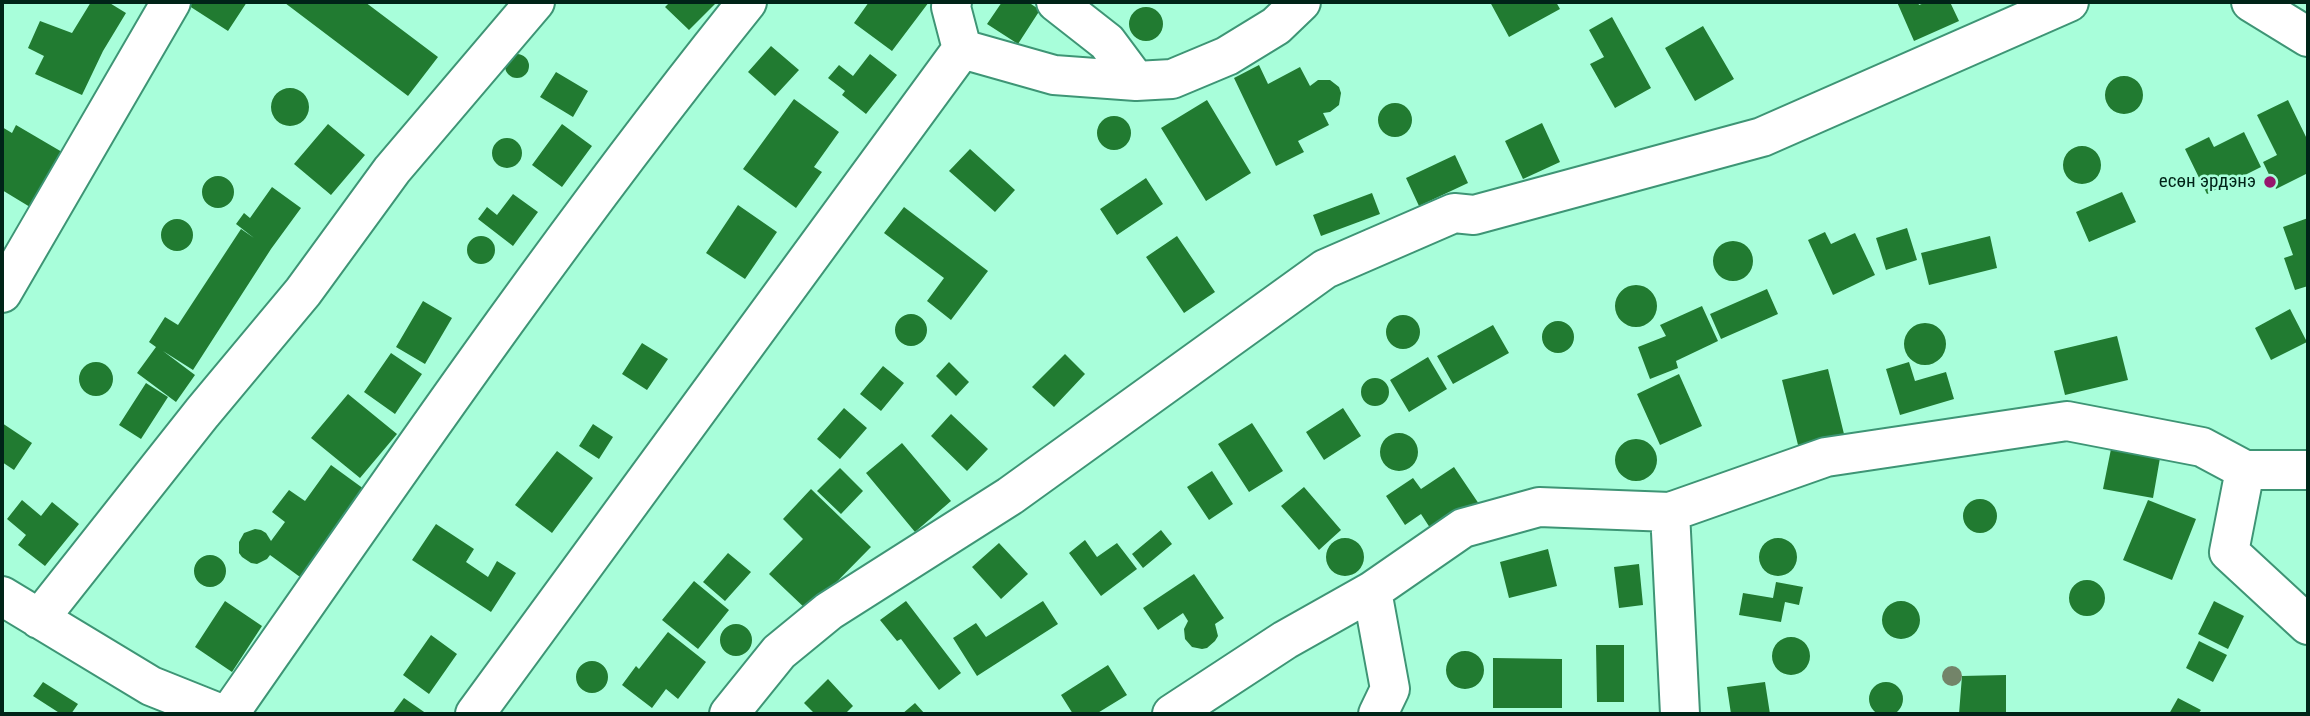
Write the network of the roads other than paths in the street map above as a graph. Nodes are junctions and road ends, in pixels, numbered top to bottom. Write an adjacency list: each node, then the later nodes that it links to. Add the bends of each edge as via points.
1 (171, 2): 12 (street)
2 (534, 2): 18 (street, via 392,170 303,292)
3 (747, 2): 22 (street, via 662,108 448,400)
4 (952, 2): 10 (street)
5 (1056, 2): 11 (street, via 1107,42)
6 (1301, 2): 11 (street, via 1276,26 1227,56 1172,79)
7 (2069, 2): 24 (street, via 1762,137 1474,215 1454,214 1325,269 1010,496 829,611 779,652)
8 (2251, 2): 9 (street)
9 (2308, 37)
10 (962, 49): 11 (street, via 1054,75); 23 (street)
11 (1136, 81)
12 (2, 293)
13 (2245, 470): 14 (street); 15 (street, via 2202,447 2067,421 1826,457); 19 (street, via 2229,552)
14 (2308, 470)
15 (1670, 512): 16 (street, via 1539,507 1463,528); 26 (street)
16 (1372, 591): 20 (street, via 1285,640); 25 (street, via 1390,688)
17 (2, 596): 18 (street)
18 (39, 619): 21 (street, via 151,686)
19 (2308, 625)
20 (1180, 713)
21 (222, 714)
22 (229, 714)
23 (475, 714)
24 (729, 714)
25 (1378, 714)
26 (1680, 714)

